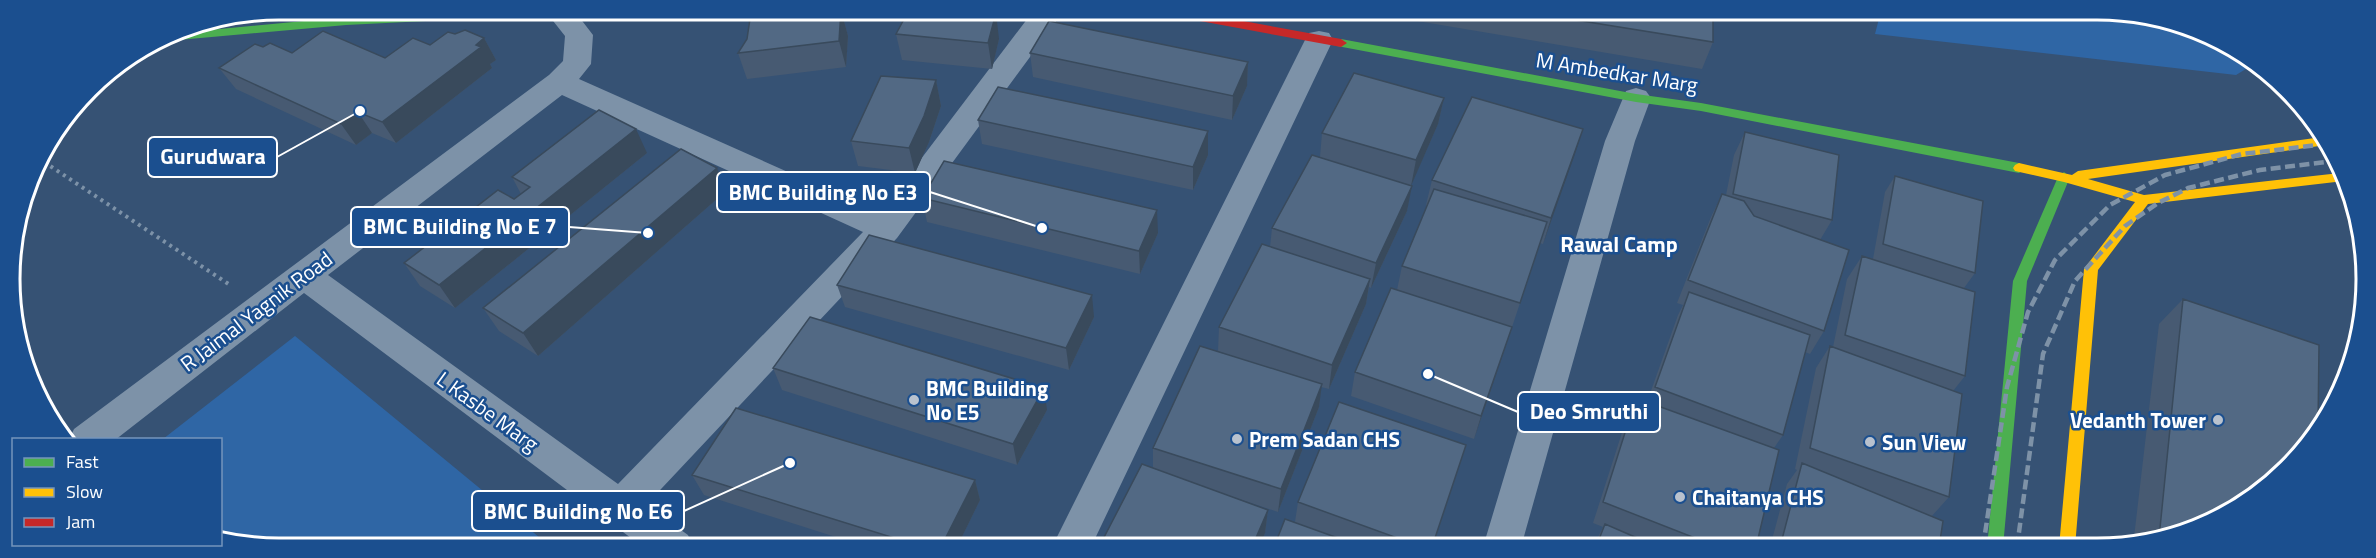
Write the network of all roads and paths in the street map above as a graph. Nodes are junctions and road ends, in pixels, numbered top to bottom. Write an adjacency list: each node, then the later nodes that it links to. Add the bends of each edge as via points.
1 (369, 20): 5 (main road)
2 (575, 20): 7 (street, R Jaimal Yagnik Road, via 579,34 577,64)
3 (1043, 20): 14 (street)
4 (1214, 20): 6 (main road, M Ambedkar Marg)
5 (187, 36)
6 (1319, 40): 8 (main road, M Ambedkar Marg); 20 (street)
7 (559, 82): 14 (street); 15 (street, R Jaimal Yagnik Road)
8 (1636, 98): 11 (main road, M Ambedkar Marg); 21 (street, via 1620,141)
9 (2317, 142): 11 (main road)
10 (46, 163): 16 (path)
11 (2064, 177): 13 (main road); 22 (main road, via 2020,281)
12 (2336, 178): 13 (main road)
13 (2144, 200): 23 (main road, via 2091,269)
14 (886, 229): 18 (street)
15 (303, 275): 16 (street, R Jaimal Yagnik Road); 18 (street, L Kasbe Marg)
16 (263, 306): 17 (street, R Jaimal Yagnik Road)
17 (90, 438)
18 (621, 508): 19 (street, L Kasbe Marg)
19 (662, 538)
20 (1075, 538)
21 (1505, 538)
22 (1996, 538)
23 (2068, 538)

